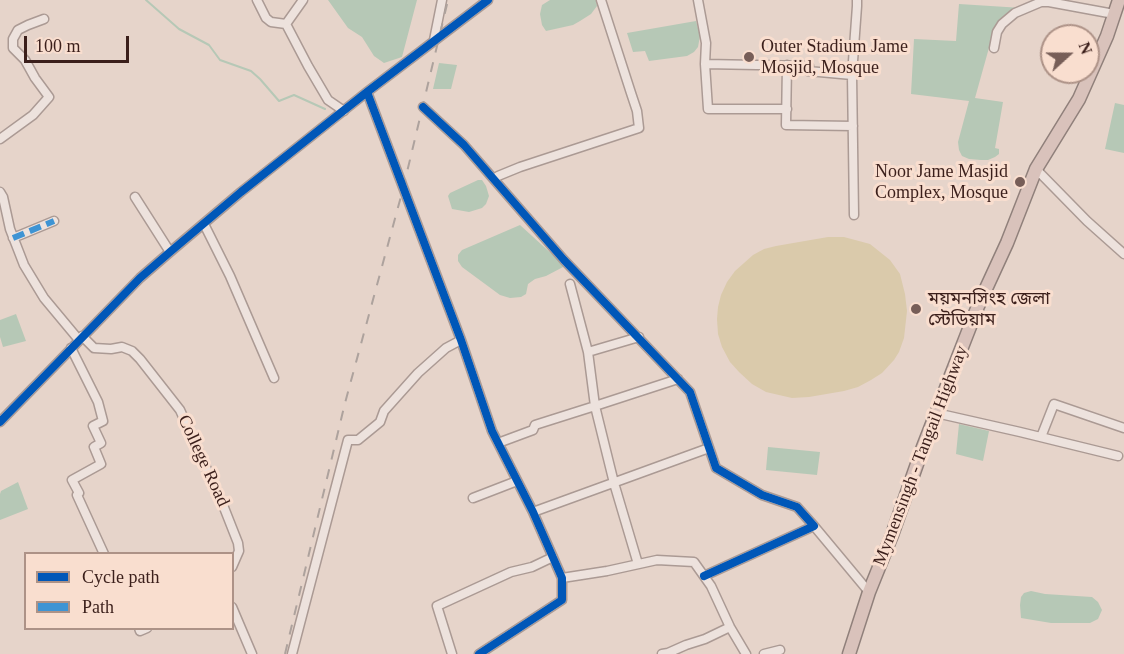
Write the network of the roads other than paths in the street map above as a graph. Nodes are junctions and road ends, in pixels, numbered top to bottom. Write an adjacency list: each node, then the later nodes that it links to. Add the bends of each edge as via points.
1 (257, 0): 11 (street, via 266,18)
2 (303, 0): 11 (street)
3 (442, 0): 12 (street)
4 (488, 0): 12 (street)
5 (601, 0): 24 (street, via 639,128)
6 (698, 0): 14 (street, via 705,31)
7 (857, 0): 16 (street)
8 (1119, 0): 9 (highway, Mymensingh - Tangail Highway)
9 (1114, 14): 13 (street, via 1041,2 1015,13 1002,24); 23 (highway, Mymensingh - Tangail Highway, via 1079,99)
10 (44, 19): 22 (street, via 18,30 13,48 49,97 33,115)
11 (286, 24): 20 (street, via 328,100)
12 (434, 40): 17 (street)
13 (994, 48)
14 (705, 64): 15 (street); 19 (street, via 708,109)
15 (787, 65): 16 (street); 19 (street)
16 (852, 75): 21 (street)
17 (367, 92): 20 (street); 36 (street)
18 (423, 107): 35 (street, via 464,145 564,260)
19 (787, 109): 21 (street, via 786,124)
20 (344, 111): 29 (street)
21 (853, 126): 27 (street)
22 (0, 139)
23 (1036, 170): 32 (street); 42 (highway, Mymensingh - Tangail Highway)
24 (498, 176)
25 (0, 192): 30 (street)
26 (135, 197): 31 (street)
27 (854, 215)
28 (54, 221): 30 (street)
29 (204, 224): 31 (street); 39 (street)
30 (13, 238): 34 (street, via 44,298)
31 (170, 252): 34 (street)
32 (1124, 254)
33 (570, 284): 38 (street)
34 (81, 338): 37 (street); 56 (street, College Road, via 94,348 122,347 132,351 180,410 238,543)
35 (639, 338): 38 (street); 40 (street)
36 (461, 340): 46 (street); 65 (street, via 418,373 384,411 380,422 358,440 348,440)
37 (71, 348): 43 (street); 54 (street, via 98,402 103,421 93,426 101,443 94,447 101,464 72,480)
38 (588, 352): 41 (street)
39 (274, 378)
40 (678, 379): 41 (street); 47 (street, via 690,392)
41 (595, 406): 46 (street, via 535,425 533,430); 50 (street)
42 (936, 413): 45 (street); 60 (highway, Mymensingh - Tangail Highway)
43 (0, 422)
44 (1124, 428): 45 (street, via 1054,404)
45 (1041, 437): 48 (street)
46 (498, 442): 49 (street)
47 (709, 448): 50 (street); 53 (street, via 716,468 762,495 797,507)
48 (1118, 456)
49 (517, 481): 51 (street); 52 (street)
50 (614, 483): 52 (street); 57 (street)
51 (472, 498)
52 (533, 512): 55 (street)
53 (814, 526): 58 (street); 60 (street)
54 (103, 552)
55 (553, 557): 59 (street); 66 (street, via 437,606)
56 (234, 562)
57 (638, 564): 58 (street, via 657,560 694,562); 59 (street)
58 (704, 576): 62 (street)
59 (562, 578): 67 (street, via 562,600)
60 (869, 592): 71 (highway, Mymensingh - Tangail Highway)
61 (234, 612): 64 (street)
62 (730, 627): 68 (street); 69 (street)
63 (780, 650): 70 (street)
64 (252, 654)
65 (292, 654)
66 (452, 654)
67 (479, 654)
68 (662, 654)
69 (746, 654)
70 (764, 654)
71 (849, 654)

